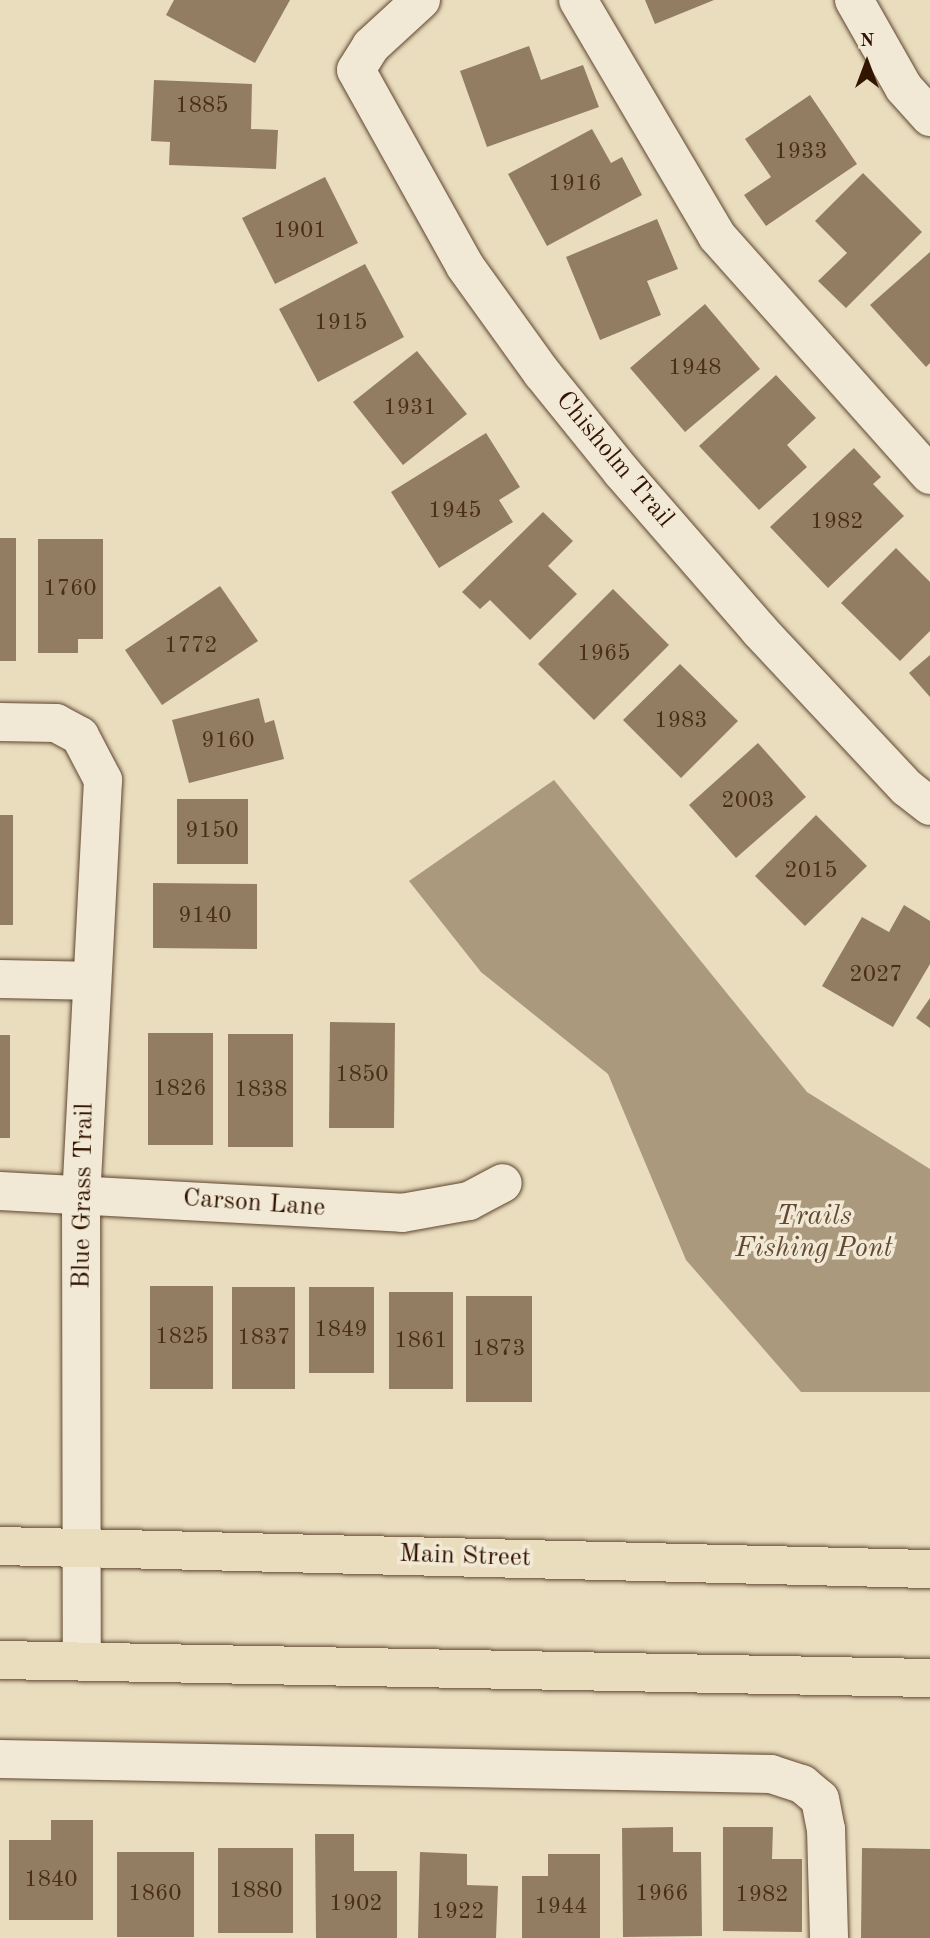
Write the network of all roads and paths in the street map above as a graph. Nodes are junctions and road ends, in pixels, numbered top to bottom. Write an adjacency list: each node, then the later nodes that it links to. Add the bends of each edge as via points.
1 (421, 0): 7 (street, Chisholm Trail, via 371,46 356,70 465,266 542,373 759,631)
2 (578, 0): 5 (street, via 717,236)
3 (854, 0): 4 (street, via 904,88)
4 (930, 117)
5 (930, 475)
6 (0, 722): 9 (street, Blue Grass Trail, via 56,723 80,736 103,780)
7 (930, 806)
8 (0, 979): 9 (street)
9 (92, 981): 12 (street, Blue Grass Trail)
10 (503, 1183): 12 (street, Carson Lane, via 469,1201 402,1213)
11 (0, 1191): 12 (street, Carson Lane)
12 (81, 1193): 14 (street, Blue Grass Trail)
13 (0, 1546): 14 (main road, Main Street)
14 (81, 1547): 15 (main road, Main Street); 17 (street, Blue Grass Trail)
15 (930, 1569)
16 (0, 1660): 17 (main road)
17 (82, 1661): 18 (main road)
18 (930, 1678)
19 (0, 1759): 20 (street, via 771,1774 802,1784 820,1799 826,1829)
20 (829, 1938)

